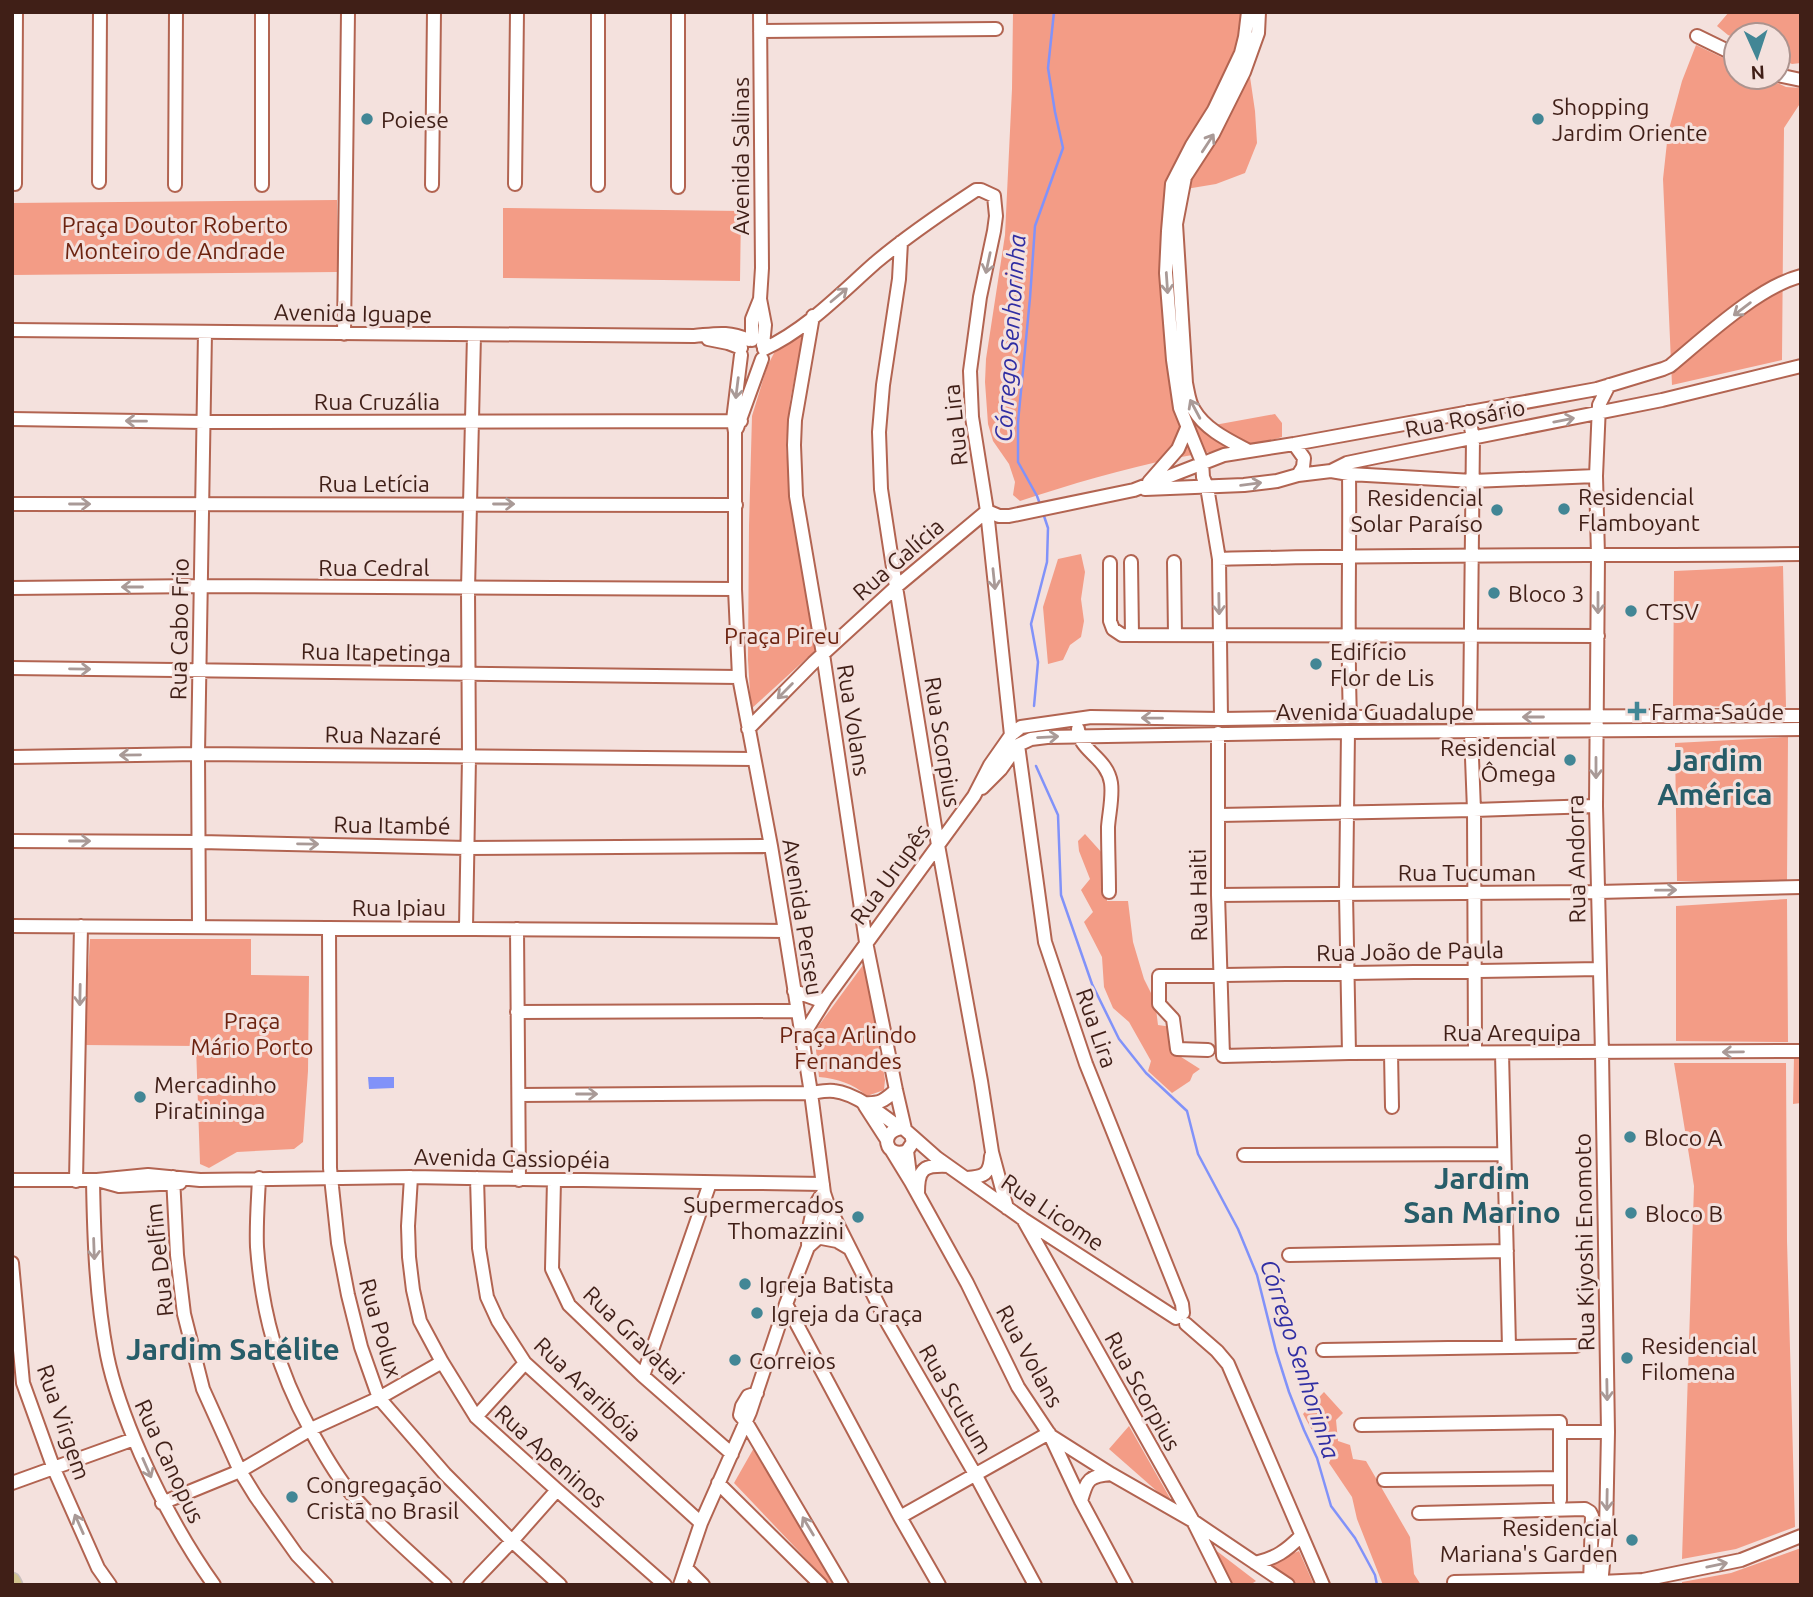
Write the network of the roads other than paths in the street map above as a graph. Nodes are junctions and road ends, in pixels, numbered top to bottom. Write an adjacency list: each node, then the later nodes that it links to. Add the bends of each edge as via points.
1 (16, 12): 18 (street)
2 (100, 12): 17 (street)
3 (176, 12): 20 (street)
4 (262, 12): 21 (street)
5 (348, 12): 32 (street)
6 (434, 12): 22 (street)
7 (517, 12): 19 (street)
8 (598, 12): 23 (street)
9 (678, 12): 24 (street)
10 (760, 12): 14 (street, Avenida Salinas)
11 (1248, 12): 43 (street, one-way to 43, via 1241,53 1172,184 1166,273 1173,360)
12 (1259, 12): 46 (street, one-way to 12, via 1217,433 1192,408 1186,383 1176,224 1185,177 1244,72 1258,33)
13 (996, 29): 14 (street)
14 (760, 31): 34 (street, Avenida Salinas, via 760,299 765,325)
15 (1697, 36): 16 (street)
16 (1722, 48)
17 (99, 182)
18 (15, 184)
19 (516, 184)
20 (175, 185)
21 (262, 185)
22 (432, 185)
23 (598, 185)
24 (678, 187)
25 (901, 242): 26 (street); 28 (street, Rua Scorpius); 59 (street, Rua Lira, one-way to 59, via 976,190 994,196 994,231 970,371 974,433)
26 (877, 262): 28 (street); 29 (street, one-way to 26)
27 (1801, 276): 36 (street, Rua Rosário, one-way to 36, via 1763,293 1670,366)
28 (899, 279): 69 (street, Rua Scorpius, via 879,432 881,489)
29 (813, 316): 34 (street, via 790,336); 79 (street, Rua Volans, via 794,445 796,496)
30 (12, 330): 31 (street, Avenida Iguape)
31 (205, 332): 32 (street, Avenida Iguape); 40 (street, Rua Cabo Frio)
32 (344, 334): 33 (street, Avenida Iguape)
33 (474, 335): 34 (street, Avenida Iguape, via 694,336); 41 (street)
34 (753, 348): 42 (street, Avenida Perseu); 42 (street, Avenida Perseu, one-way to 42)
35 (1801, 366): 38 (street, Rua Rosário)
36 (1603, 387): 37 (street, Rua Rosário); 38 (street, Rua Andorra)
37 (1468, 412): 44 (street); 45 (street, Rua Rosário)
38 (1598, 413): 44 (street, Rua Rosário, one-way to 38); 51 (street, Rua Andorra)
39 (12, 419): 40 (street, Rua Cruzália, one-way to 39)
40 (204, 422): 41 (street, Rua Cruzália); 56 (street, Rua Cabo Frio)
41 (471, 422): 42 (street, Rua Cruzália); 57 (street)
42 (736, 424): 58 (street, Avenida Perseu)
43 (1187, 428): 47 (street); 54 (street, via 1178,449)
44 (1473, 438): 48 (street, Rua Rosário, via 1347,463); 52 (street)
45 (1294, 444): 46 (street, Rua Rosário); 50 (street, via 1304,458)
46 (1247, 450): 47 (street, Rua Rosário)
47 (1202, 462): 53 (street); 54 (street, Rua Rosário)
48 (1331, 471): 49 (street); 50 (street, Rua Rosário)
49 (1349, 474): 52 (street); 61 (street)
50 (1298, 475): 53 (street, Rua Rosário, one-way to 50)
51 (1596, 476): 52 (street); 62 (street, Rua Andorra)
52 (1473, 481): 63 (street)
53 (1207, 487): 54 (street, Rua Rosário); 64 (street)
54 (1140, 488): 59 (street, Rua Rosário, via 1009,516)
55 (12, 503): 56 (street, Rua Letícia, one-way to 56)
56 (201, 504): 57 (street, Rua Letícia); 68 (street, Rua Cabo Frio)
57 (470, 504): 58 (street, Rua Letícia, one-way to 58); 71 (street)
58 (736, 505): 72 (street, Avenida Perseu)
59 (987, 511): 69 (street, Rua Galícia); 96 (street, Rua Lira, one-way to 96)
60 (1801, 554): 62 (street)
61 (1350, 556): 63 (street); 64 (street); 76 (street)
62 (1598, 556): 63 (street); 78 (street, Rua Andorra, one-way to 78)
63 (1471, 557): 77 (street)
64 (1219, 559): 73 (street, one-way to 73)
65 (1131, 562): 74 (street)
66 (1174, 562): 75 (street)
67 (1110, 563): 74 (street, via 1112,629)
68 (201, 586): 70 (street, Rua Cedral, one-way to 70); 71 (street, Rua Cedral); 81 (street, Rua Cabo Frio)
69 (896, 587): 79 (street, Rua Galícia); 107 (street, Rua Scorpius)
70 (12, 588)
71 (468, 589): 72 (street, Rua Cedral); 82 (street)
72 (735, 589): 83 (street, Avenida Perseu)
73 (1220, 634): 75 (street); 76 (street); 88 (street)
74 (1132, 635): 75 (street)
75 (1175, 635)
76 (1348, 635): 77 (street); 86 (street)
77 (1472, 635): 78 (street); 87 (street)
78 (1598, 636): 89 (street, Rua Andorra)
79 (823, 654): 90 (street, Rua Galícia, one-way to 90); 123 (street, Rua Volans)
80 (12, 668): 81 (street, Rua Itapetinga, one-way to 81)
81 (200, 670): 82 (street, Rua Itapetinga); 97 (street, Rua Cabo Frio)
82 (467, 674): 83 (street, Rua Itapetinga); 99 (street)
83 (739, 677): 90 (street, Avenida Perseu)
84 (1801, 716): 89 (street, Avenida Guadalupe)
85 (1091, 717): 88 (street, Avenida Guadalupe, one-way to 85); 95 (street, via 1080,725); 96 (street, Avenida Guadalupe, via 1021,727)
86 (1350, 717): 87 (street, Avenida Guadalupe); 88 (street, Avenida Guadalupe)
87 (1470, 717): 89 (street, Avenida Guadalupe, one-way to 87)
88 (1221, 719)
89 (1596, 724): 91 (street, Avenida Guadalupe); 93 (street, Avenida Guadalupe); 101 (street, Rua Andorra, one-way to 101)
90 (748, 729): 100 (street, Avenida Perseu)
91 (1801, 729)
92 (1348, 732): 93 (street, Avenida Guadalupe); 94 (street, Avenida Guadalupe); 103 (street)
93 (1471, 732): 102 (street)
94 (1218, 733): 95 (street, Avenida Guadalupe); 104 (street, Rua Haiti)
95 (1079, 736): 96 (street, Avenida Guadalupe, one-way to 95); 111 (street, via 1104,766 1111,785)
96 (1015, 740): 107 (street, Rua Urupês, via 1001,769 974,796); 179 (street, Rua Lira, via 1045,942 1086,1064 1182,1304)
97 (198, 754): 98 (street, Rua Nazaré, one-way to 98); 99 (street, Rua Nazaré); 106 (street, Rua Cabo Frio)
98 (12, 757)
99 (469, 757): 100 (street, Rua Nazaré); 109 (street)
100 (754, 760): 108 (street, Avenida Perseu)
101 (1595, 806): 102 (street); 112 (street, Rua Andorra)
102 (1474, 810): 103 (street); 113 (street)
103 (1347, 813): 104 (street); 114 (street)
104 (1219, 815): 115 (street, Rua Haiti)
105 (12, 841): 106 (street, Rua Itambé, one-way to 106)
106 (200, 842): 109 (street, Rua Itambé, one-way to 109); 118 (street, Rua Cabo Frio)
107 (938, 845): 123 (street, Rua Urupês); 149 (street, Rua Scorpius)
108 (771, 846): 109 (street, Rua Itambé); 122 (street, Avenida Perseu)
109 (467, 848): 120 (street)
110 (1801, 887): 112 (street, Rua Tucuman, one-way to 110)
111 (1109, 892)
112 (1598, 892): 113 (street, Rua Tucuman); 124 (street, Rua Andorra)
113 (1474, 893): 114 (street, Rua Tucuman); 125 (street)
114 (1346, 894): 115 (street, Rua Tucuman); 126 (street)
115 (1218, 895): 127 (street, Rua Haiti)
116 (12, 926): 117 (street, Rua Ipiau)
117 (81, 926): 118 (street, Rua Ipiau); 163 (street, one-way to 163)
118 (200, 926): 119 (street, Rua Ipiau)
119 (329, 928): 120 (street, Rua Ipiau); 154 (street, Rua Polux)
120 (466, 928): 121 (street, Rua Ipiau)
121 (517, 929): 122 (street, Rua Ipiau); 131 (street)
122 (785, 931): 128 (street, Avenida Perseu)
123 (866, 942): 129 (street, Rua Urupês); 141 (street, Rua Volans)
124 (1600, 969): 125 (street, Rua João de Paula); 139 (street, Rua Andorra)
125 (1475, 970): 126 (street, Rua João de Paula); 135 (street)
126 (1348, 973): 127 (street, Rua João de Paula); 136 (street)
127 (1220, 975): 133 (street, Rua João de Paula, via 1158,978 1159,1004 1173,1019 1177,1049); 140 (street, Rua Haiti)
128 (794, 991): 129 (street); 130 (street, Avenida Perseu)
129 (824, 1000): 132 (street, Rua Urupês)
130 (797, 1011): 131 (street); 132 (street, Avenida Perseu)
131 (517, 1012): 143 (street)
132 (802, 1037): 142 (street, Avenida Perseu)
133 (1208, 1050)
134 (1801, 1051): 139 (street, Rua Arequipa, one-way to 139)
135 (1475, 1052): 137 (street, Rua Arequipa); 138 (street, Rua Arequipa)
136 (1349, 1053): 137 (street, Rua Arequipa); 140 (street, Rua Arequipa)
137 (1391, 1053): 145 (street)
138 (1502, 1053): 139 (street, Rua Arequipa); 150 (street)
139 (1602, 1053): 192 (street, Rua Kiyoshi Enomoto, one-way to 192)
140 (1223, 1056)
141 (896, 1090): 144 (street, via 884,1101); 146 (street); 147 (street, Rua Volans)
142 (811, 1093): 143 (street, one-way to 142); 144 (street, via 838,1091); 167 (street, Avenida Perseu)
143 (519, 1095): 161 (street)
144 (863, 1103): 146 (street); 147 (street)
145 (1392, 1107)
146 (887, 1118): 147 (street)
147 (898, 1136): 148 (street, via 913,1142); 152 (street, Rua Licome); 165 (street, Rua Volans)
148 (909, 1150): 152 (street); 165 (street)
149 (992, 1152): 158 (street, via 984,1175); 169 (street, Rua Scorpius)
150 (1504, 1154): 151 (street); 174 (street)
151 (1244, 1155)
152 (937, 1158): 153 (street, Rua Licome)
153 (948, 1166): 158 (street, Rua Licome); 168 (street, via 930,1165 922,1170)
154 (331, 1177): 155 (street, Avenida Cassiopéia); 156 (street, Avenida Cassiopéia); 186 (street, Rua Polux, via 348,1295)
155 (411, 1177): 157 (street, Avenida Cassiopéia); 183 (street, Rua Apeninos, via 408,1257 413,1290 420,1321)
156 (259, 1178): 164 (street, Avenida Cassiopéia); 190 (street, via 257,1245 262,1293 283,1374)
157 (477, 1178): 161 (street, Avenida Cassiopéia); 184 (street, Rua Araribóia, via 479,1248 487,1297)
158 (967, 1178): 169 (street, Rua Licome)
159 (12, 1180): 163 (street, Avenida Cassiopéia)
160 (95, 1180): 163 (street, Avenida Cassiopéia); 164 (street, Avenida Cassiopéia, via 118,1186); 194 (street, Rua Canopus, one-way to 194, via 95,1265 107,1357)
161 (519, 1180): 162 (street, Avenida Cassiopéia)
162 (554, 1180): 166 (street, Avenida Cassiopéia); 185 (street, Rua Gravatai, via 552,1269 569,1305)
163 (76, 1181)
164 (173, 1181): 197 (street, Rua Delfim, via 184,1314 203,1389)
165 (911, 1182): 168 (street, Rua Volans)
166 (710, 1183): 167 (street, Avenida Cassiopéia); 185 (street)
167 (823, 1196): 171 (street, Avenida Perseu); 173 (street, Rua Scutum)
168 (918, 1197): 193 (street, Rua Volans, via 1018,1387)
169 (1007, 1208): 170 (street, Rua Licome)
170 (1023, 1219): 172 (street, Rua Licome); 177 (street, Rua Scorpius)
171 (811, 1240): 173 (street, via 837,1241); 178 (street, Avenida Perseu)
172 (1066, 1247): 177 (street, via 1055,1253); 179 (street, Rua Licome)
173 (849, 1249): 198 (street, Rua Scutum)
174 (1507, 1251): 175 (street); 181 (street)
175 (1289, 1255)
176 (12, 1263): 196 (street, Rua Virgem, via 23,1383)
177 (1049, 1266): 210 (street, Rua Scorpius)
178 (786, 1304): 188 (street, Avenida Perseu, via 757,1394 748,1396 742,1406 740,1415); 209 (street)
179 (1182, 1318): 212 (street, via 1228,1364)
180 (1576, 1346): 181 (street)
181 (1508, 1347): 182 (street)
182 (1323, 1350)
183 (442, 1362): 186 (street); 187 (street, Rua Apeninos)
184 (525, 1363): 187 (street); 211 (street, Rua Araribóia)
185 (643, 1376): 195 (street, Rua Gravatai)
186 (379, 1398): 190 (street); 214 (street, Rua Polux)
187 (476, 1417): 204 (street, Rua Apeninos)
188 (746, 1422): 195 (street, Avenida Perseu); 230 (street, one-way to 188)
189 (1361, 1425): 191 (street, via 1560,1422)
190 (311, 1429): 197 (street); 223 (street, via 349,1491)
191 (1560, 1432): 192 (street); 200 (street)
192 (1608, 1432): 218 (street, Rua Kiyoshi Enomoto, one-way to 218, via 1606,1533)
193 (1050, 1434): 198 (street); 199 (street); 206 (street, Rua Volans)
194 (134, 1439): 196 (street); 207 (street, Rua Canopus, one-way to 207)
195 (732, 1454): 203 (street, Avenida Perseu)
196 (54, 1468): 202 (street); 220 (street, Rua Virgem, one-way to 196)
197 (240, 1471): 207 (street); 222 (street, Rua Delfim, via 296,1555)
198 (975, 1474): 209 (street); 232 (street, Rua Scutum)
199 (1111, 1474): 206 (street, via 1094,1476); 210 (street)
200 (1560, 1478): 201 (street); 205 (street)
201 (1384, 1480)
202 (12, 1483)
203 (718, 1483): 211 (street, Avenida Perseu); 229 (street)
204 (556, 1490): 214 (street); 226 (street, Rua Apeninos)
205 (1560, 1500)
206 (1081, 1501): 233 (street, Rua Volans)
207 (162, 1503): 221 (street, Rua Canopus)
208 (1419, 1513): 218 (street, via 1584,1509 1592,1516)
209 (900, 1517): 231 (street)
210 (1193, 1521): 215 (street); 234 (street, Rua Scorpius)
211 (701, 1523): 216 (street, Avenida Perseu)
212 (1301, 1536): 215 (street, via 1287,1550); 236 (street)
213 (1801, 1536): 219 (street, one-way to 213, via 1741,1560)
214 (512, 1541): 224 (street); 225 (street, Rua Polux)
215 (1255, 1563): 235 (street)
216 (686, 1568): 227 (street, Avenida Perseu); 228 (street)
217 (1454, 1583): 218 (street)
218 (1596, 1583): 219 (street)
219 (1644, 1583)
220 (110, 1585)
221 (214, 1585)
222 (326, 1585)
223 (445, 1585)
224 (470, 1585)
225 (560, 1585)
226 (665, 1585)
227 (680, 1585)
228 (703, 1585)
229 (821, 1585)
230 (842, 1585)
231 (939, 1585)
232 (1035, 1585)
233 (1126, 1585)
234 (1225, 1585)
235 (1288, 1585)
236 (1323, 1585)

